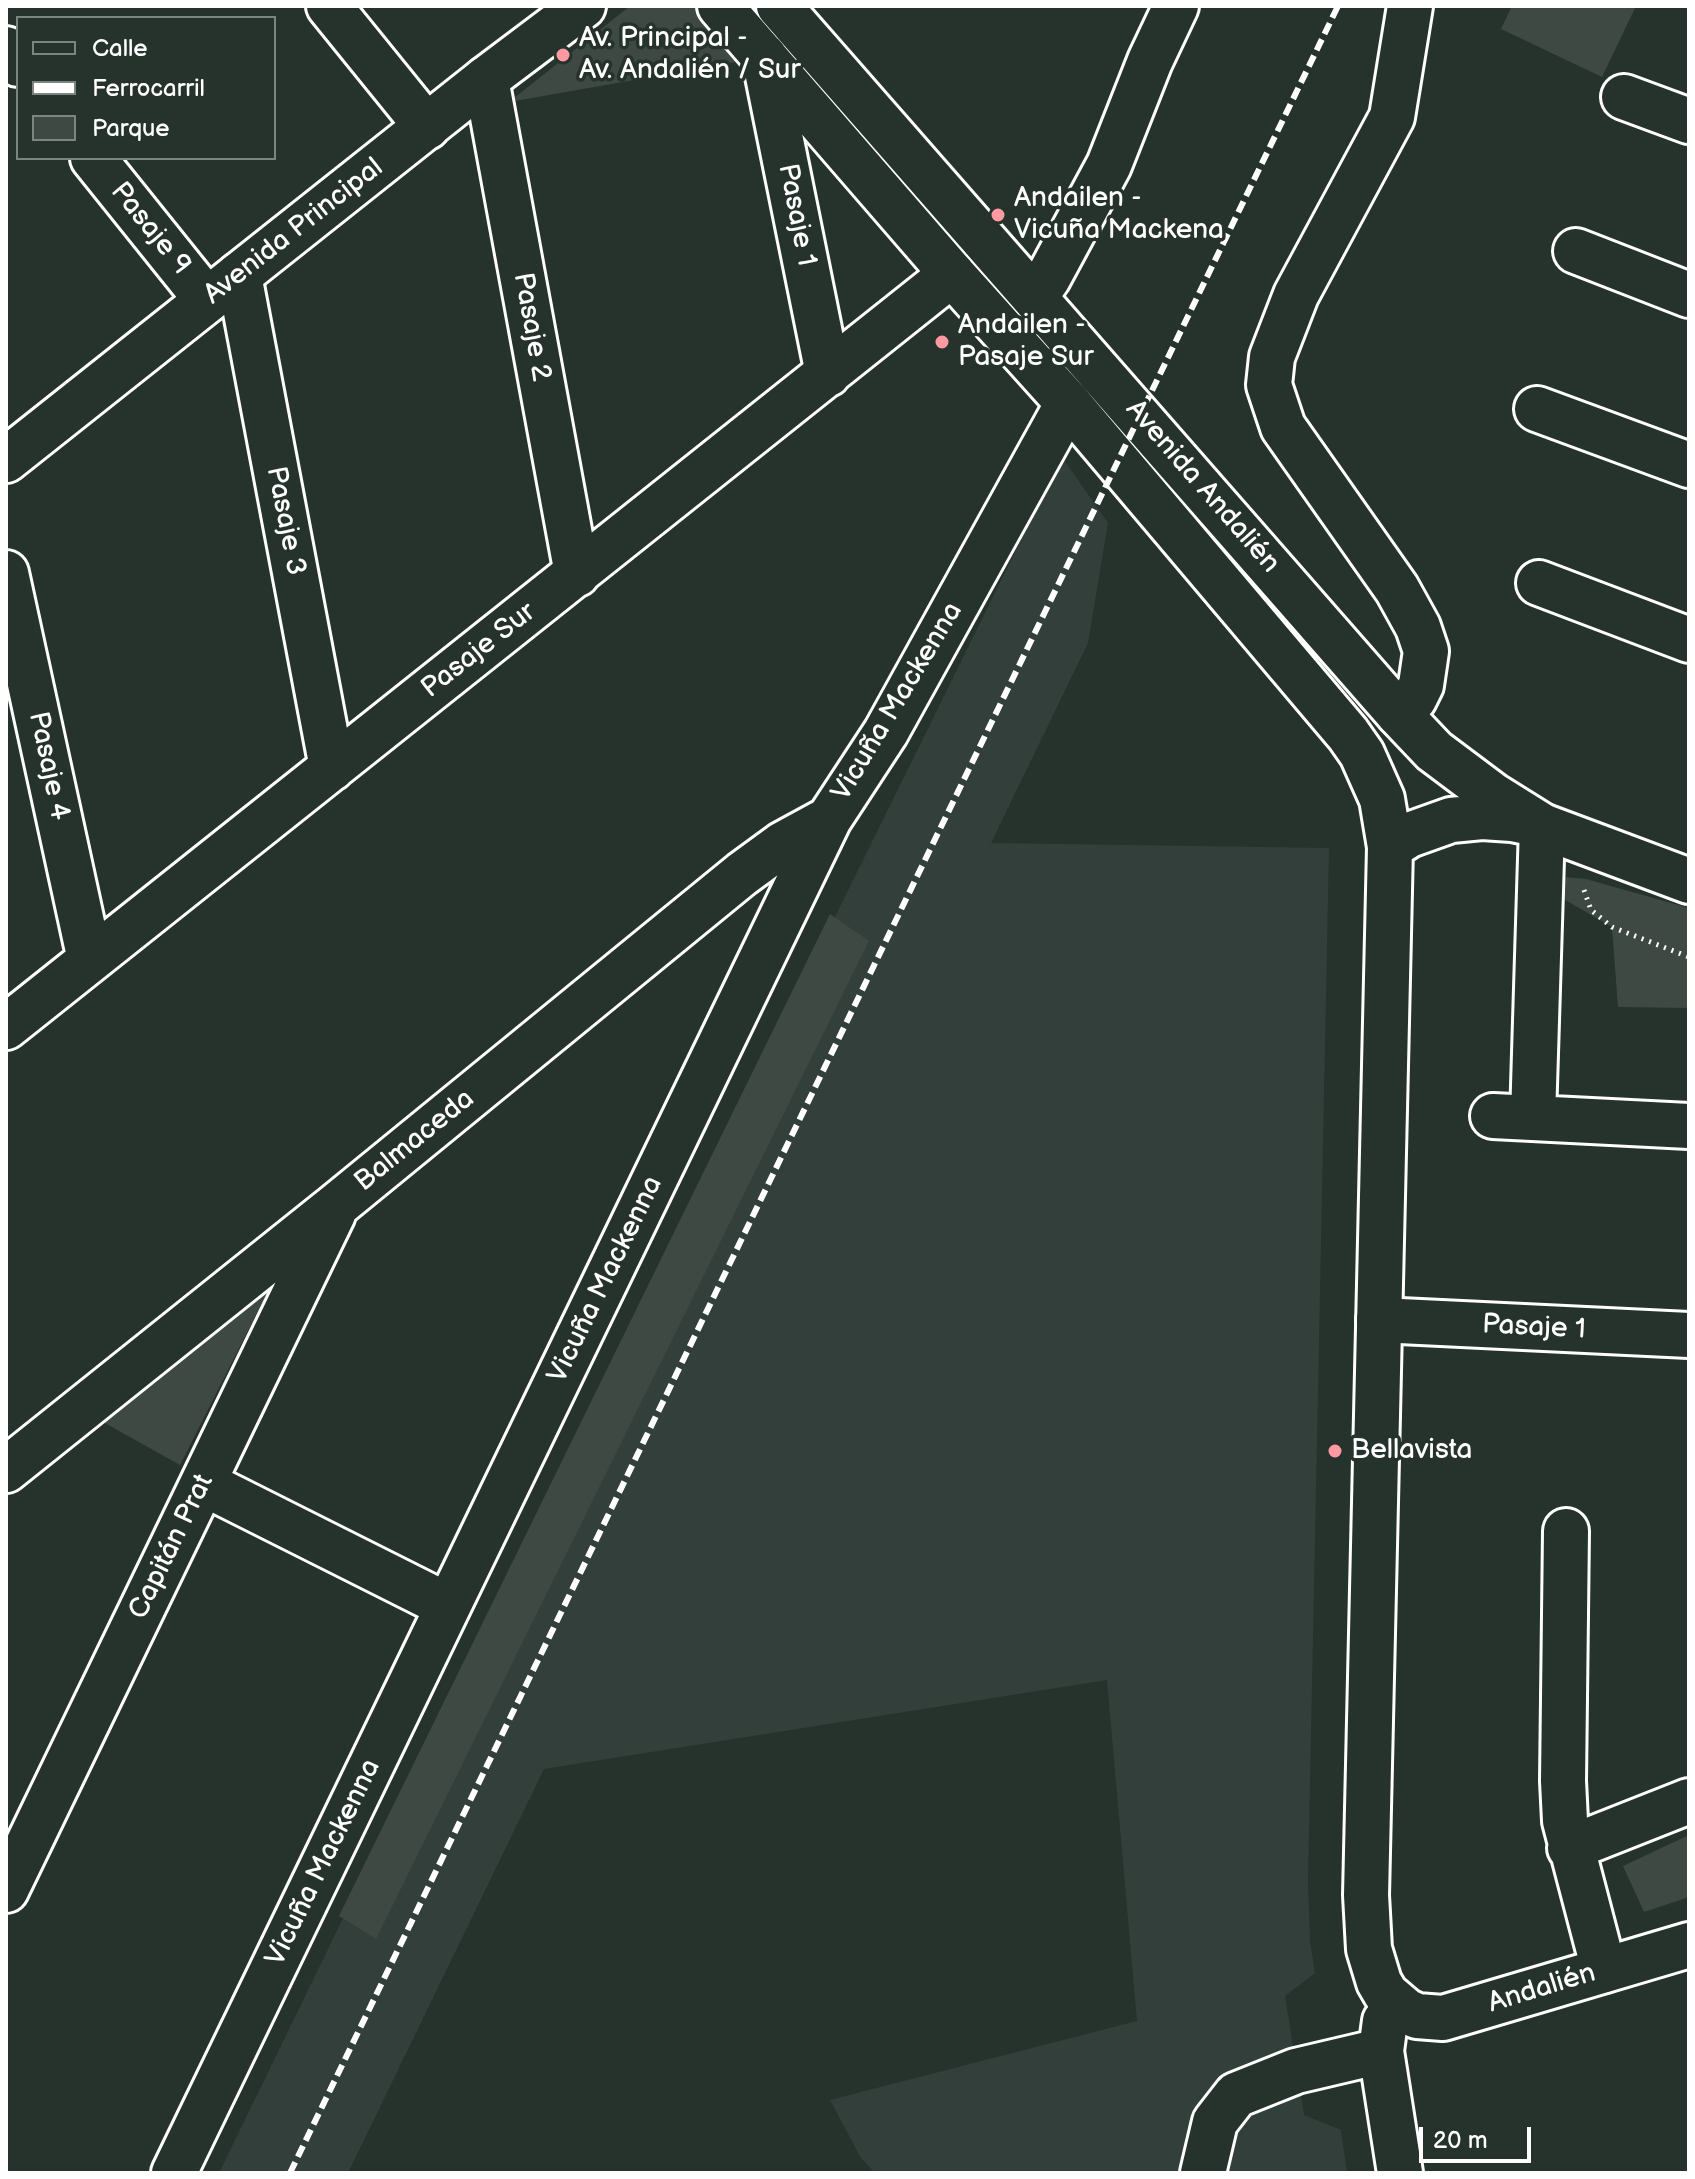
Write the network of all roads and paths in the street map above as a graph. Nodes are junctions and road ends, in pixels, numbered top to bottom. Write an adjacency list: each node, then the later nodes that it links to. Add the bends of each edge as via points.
1 (329, 6): 11 (street)
2 (583, 6): 8 (street, Avenida Principal)
3 (720, 6): 7 (street, Avenida Andalién)
4 (779, 6): 17 (street, Avenida Andalién)
5 (1176, 6): 17 (street, via 1109,165)
6 (1410, 6): 27 (street, via 1392,117 1296,295 1272,357 1269,385 1283,427 1418,627 1426,651 1421,685)
7 (764, 56): 14 (street, Avenida Andalién); 18 (street, Pasaje 1)
8 (486, 79): 11 (street, Avenida Principal); 24 (street, Pasaje 2)
9 (1624, 97): 10 (street)
10 (1689, 121)
11 (427, 127): 15 (street, Avenida Principal)
12 (95, 160): 15 (street, Pasaje 9)
13 (1576, 251): 16 (street)
14 (952, 274): 18 (street, Pasaje Sur); 19 (street, Avenida Andalién)
15 (223, 288): 21 (street, Avenida Principal); 28 (street, Pasaje 3)
16 (1689, 295)
17 (1035, 297): 27 (street, Avenida Andalién)
18 (828, 374): 24 (street, Pasaje Sur)
19 (1068, 403): 29 (street, Vicuña Mackenna, via 886,732); 31 (street, Avenida Andalién, via 1348,734 1373,777)
20 (1537, 409): 22 (street)
21 (6, 460)
22 (1689, 465)
23 (6, 573): 33 (street, Pasaje 4)
24 (577, 574): 28 (street, Pasaje Sur)
25 (1539, 583): 26 (street)
26 (1689, 640)
27 (1398, 713): 30 (street, Avenida Andalién, via 1463,774)
28 (332, 768): 33 (street, Pasaje Sur)
29 (829, 819): 36 (street, Balmaceda, via 742,874); 42 (street, Vicuña Mackenna)
30 (1542, 826): 31 (street, via 1482,817 1451,820); 32 (street, Avenida Andalién); 35 (street, via 1513,1117)
31 (1390, 847): 37 (street)
32 (1689, 881)
33 (90, 960): 34 (street, Pasaje Sur)
34 (6, 1027)
35 (1689, 1126)
36 (337, 1205): 39 (street, Balmaceda); 40 (street, Capitán Prat)
37 (1379, 1320): 38 (street, Pasaje 1); 48 (street, via 1367,1926 1372,1966)
38 (1689, 1335)
39 (6, 1470)
40 (203, 1483): 42 (street); 45 (street, Capitán Prat)
41 (1566, 1531): 44 (street, via 1563,1781)
42 (448, 1606): 50 (street, Vicuña Mackenna)
43 (1689, 1801): 44 (street)
44 (1570, 1848): 47 (street)
45 (6, 1890)
46 (1689, 1945): 47 (street, Andalién)
47 (1604, 1970): 48 (street, Andalién, via 1443,2018 1417,2016)
48 (1395, 2004): 49 (street, via 1385,2021)
49 (1381, 2051): 51 (street, via 1296,2071 1236,2095 1215,2122); 52 (street)
50 (174, 2173)
51 (1203, 2173)
52 (1400, 2173)

